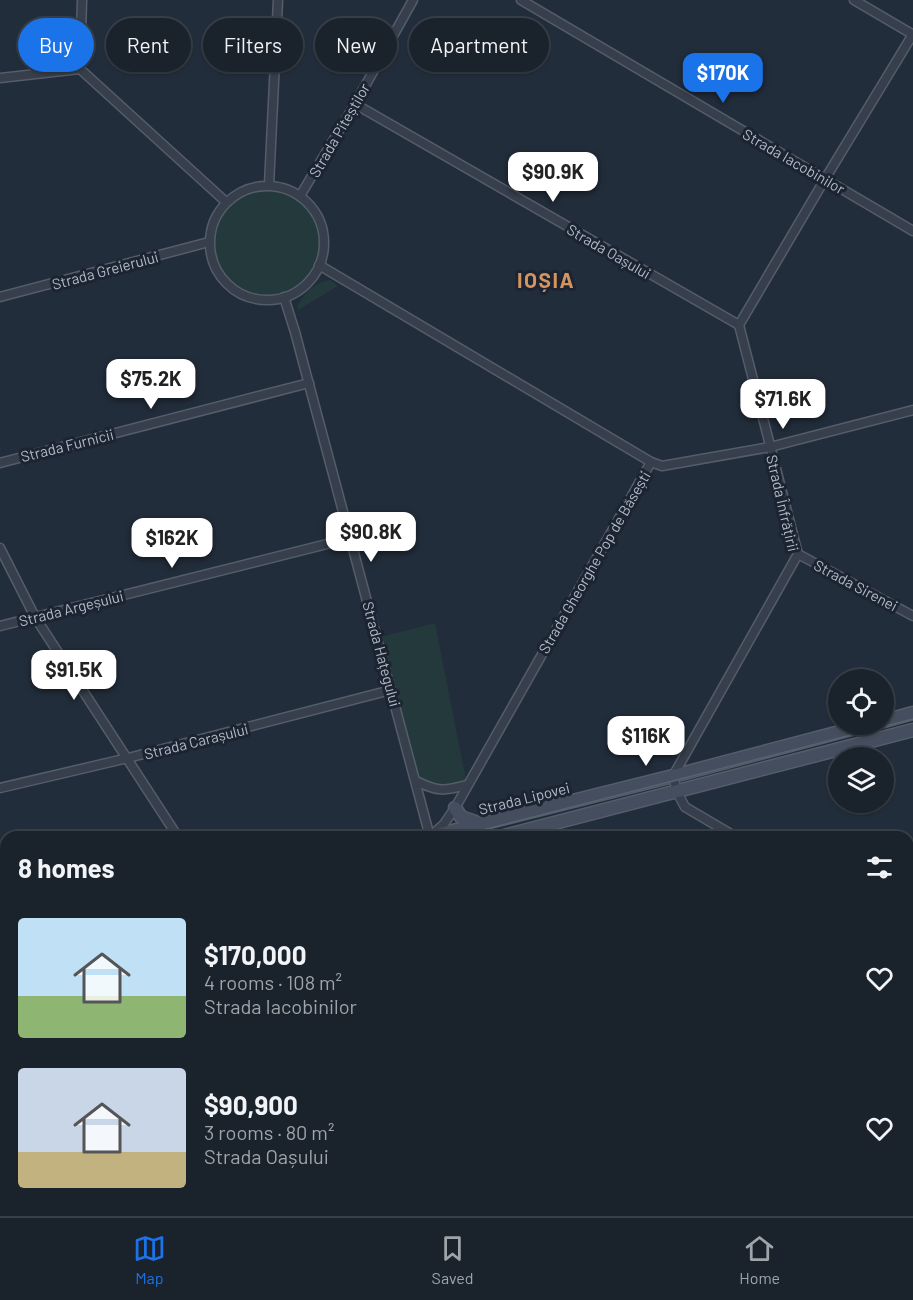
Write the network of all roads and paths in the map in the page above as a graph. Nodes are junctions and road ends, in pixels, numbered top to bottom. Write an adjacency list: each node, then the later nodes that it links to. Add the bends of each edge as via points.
1 (82, 0): 6 (street)
2 (278, 0): 13 (street)
3 (413, 0): 11 (street, Strada Piteștilor)
4 (520, 0): 12 (street, Strada Iacobinilor)
5 (854, 0): 7 (street)
6 (81, 18)
7 (912, 34): 12 (street)
8 (53, 72): 10 (street)
9 (83, 72): 15 (street)
10 (0, 78)
11 (355, 104): 14 (street, Strada Piteștilor); 21 (street, Strada Oașului)
12 (825, 179): 16 (street, Strada Iacobinilor); 21 (street)
13 (269, 185): 14 (street); 15 (street, via 252,187)
14 (300, 196): 18 (street, via 319,220 323,250)
15 (226, 202): 17 (street, via 216,215)
16 (913, 231)
17 (209, 242): 19 (street, Strada Greierului); 20 (street, via 218,274 231,288 258,299)
18 (319, 265): 20 (street, via 300,289); 25 (street, Strada Gheorghe Pop de Băsești)
19 (0, 297)
20 (285, 297): 22 (street, Strada Hațegului)
21 (739, 325): 24 (street, Strada Înfrățirii)
22 (309, 383): 26 (street, Strada Furnicii); 27 (street, Strada Hațegului)
23 (913, 410): 24 (street)
24 (770, 447): 25 (street, via 662,466); 29 (street, Strada Înfrățirii)
25 (651, 462): 41 (street, Strada Gheorghe Pop de Băsești)
26 (0, 463)
27 (351, 538): 31 (street, Strada Argeșului); 33 (street, Strada Hațegului)
28 (0, 548): 31 (street)
29 (798, 554): 30 (street, Strada Sirenei); 39 (street, Strada Înfrățirii)
30 (913, 616)
31 (35, 617): 32 (street, Strada Argeșului); 38 (street)
32 (0, 626)
33 (391, 690): 38 (street, Strada Carașului); 40 (street, Strada Hațegului)
34 (913, 713): 35 (street)
35 (894, 718)
36 (913, 730): 43 (street, Strada Lipovei)
37 (828, 735): 39 (street, Strada Lipovei)
38 (128, 758): 42 (street, Strada Carașului); 46 (street)
39 (673, 776): 43 (street); 45 (street, Strada Lipovei)
40 (416, 781): 41 (street, via 435,789); 47 (street, Strada Hațegului)
41 (467, 785): 44 (street, Strada Gheorghe Pop de Băsești)
42 (0, 788)
43 (677, 792): 50 (street, Strada Lipovei); 51 (street, via 685,807)
44 (455, 808): 45 (street, via 461,817); 48 (street, Strada Gheorghe Pop de Băsești)
45 (483, 825): 49 (street, Strada Lipovei)
46 (174, 831)
47 (428, 831)
48 (436, 831)
49 (456, 831)
50 (524, 831)
51 (726, 831)

